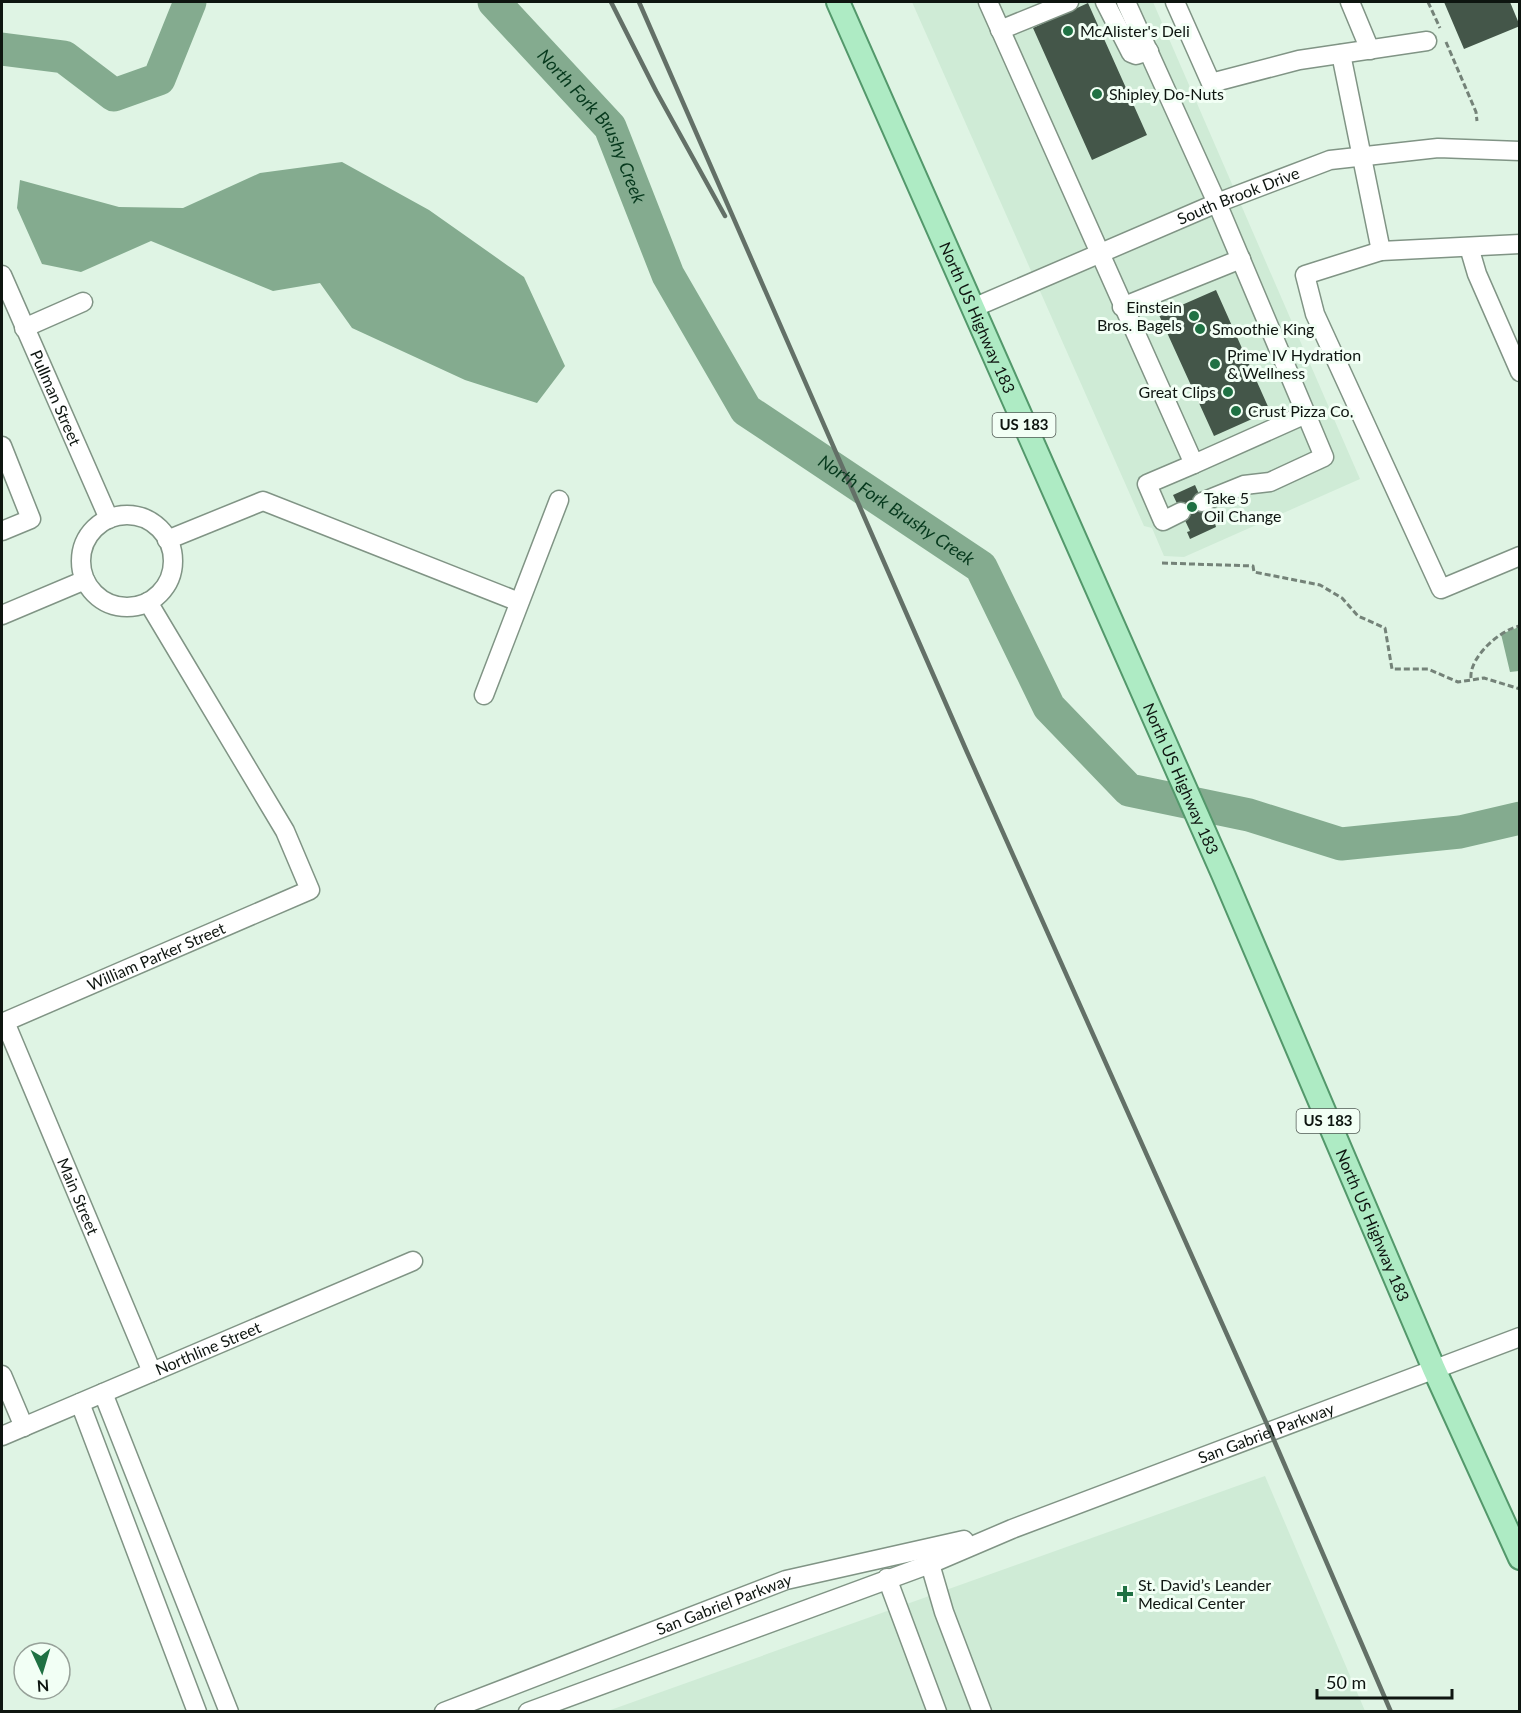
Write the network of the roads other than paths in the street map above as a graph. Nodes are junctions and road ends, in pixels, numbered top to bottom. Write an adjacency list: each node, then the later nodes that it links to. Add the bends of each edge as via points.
1 (838, 2): 24 (main road, North US Highway 183 / US 183)
2 (988, 2): 8 (street)
3 (1069, 2): 8 (street)
4 (1105, 2): 11 (street, via 1131,53)
5 (1126, 2): 11 (street)
6 (1175, 2): 12 (street, via 1211,83 1299,60)
7 (1350, 2): 10 (street)
8 (1000, 30): 19 (street)
9 (1427, 41): 10 (street)
10 (1370, 50): 12 (street)
11 (1149, 51): 15 (street)
12 (1341, 54): 14 (street)
13 (1520, 151): 14 (street, South Brook Drive, via 1438,148)
14 (1361, 155): 15 (street, South Brook Drive, via 1330,160); 18 (street)
15 (1217, 203): 19 (street, South Brook Drive); 20 (street)
16 (1520, 244): 17 (street)
17 (1469, 247): 18 (street); 26 (street)
18 (1381, 251): 36 (street, via 1305,275 1315,314 1441,589)
19 (1099, 254): 23 (street); 24 (street, South Brook Drive)
20 (1241, 259): 23 (street); 27 (street)
21 (2, 275): 25 (street, Pullman Street)
22 (83, 302): 25 (street)
23 (1122, 307): 29 (street)
24 (973, 308): 45 (main road, North US Highway 183 / US 183)
25 (24, 328): 33 (street, Pullman Street)
26 (1520, 372)
27 (1306, 414): 29 (street); 31 (street, via 1324,457 1270,482 1244,485)
28 (2, 446): 34 (street, via 31,519)
29 (1194, 464): 32 (street, via 1146,484 1163,521)
30 (559, 500): 39 (street)
31 (1202, 502)
32 (1181, 512)
33 (109, 519): 35 (street, via 132,516 147,520); 37 (street, via 92,531 83,545 80,560)
34 (2, 531)
35 (167, 540): 38 (street, via 173,568 160,594); 39 (street, via 263,501)
36 (1520, 556)
37 (85, 580): 38 (street, via 90,590 117,607); 40 (street)
38 (148, 602): 42 (street, William Parker Street, via 285,831 310,890)
39 (519, 602): 41 (street)
40 (2, 615)
41 (484, 695)
42 (3, 1022): 46 (street, Main Street)
43 (413, 1261): 46 (street, Northline Street)
44 (1520, 1336): 45 (street, San Gabriel Parkway)
45 (1434, 1369): 52 (street, San Gabriel Parkway); 53 (main road, North US Highway 183 / US 183)
46 (152, 1372): 48 (street, Northline Street)
47 (2, 1375): 50 (street)
48 (103, 1393): 49 (street, Northline Street); 57 (street)
49 (80, 1403): 50 (street, Northline Street); 56 (street)
50 (24, 1427): 51 (street, Northline Street)
51 (2, 1436)
52 (1012, 1529): 54 (street, San Gabriel Parkway); 58 (street, San Gabriel Parkway, via 786,1580)
53 (1520, 1558)
54 (930, 1564): 55 (street, San Gabriel Parkway); 61 (street)
55 (887, 1578): 59 (street, San Gabriel Parkway); 60 (street)
56 (197, 1712)
57 (229, 1712)
58 (444, 1712)
59 (528, 1712)
60 (937, 1712)
61 (982, 1712)

